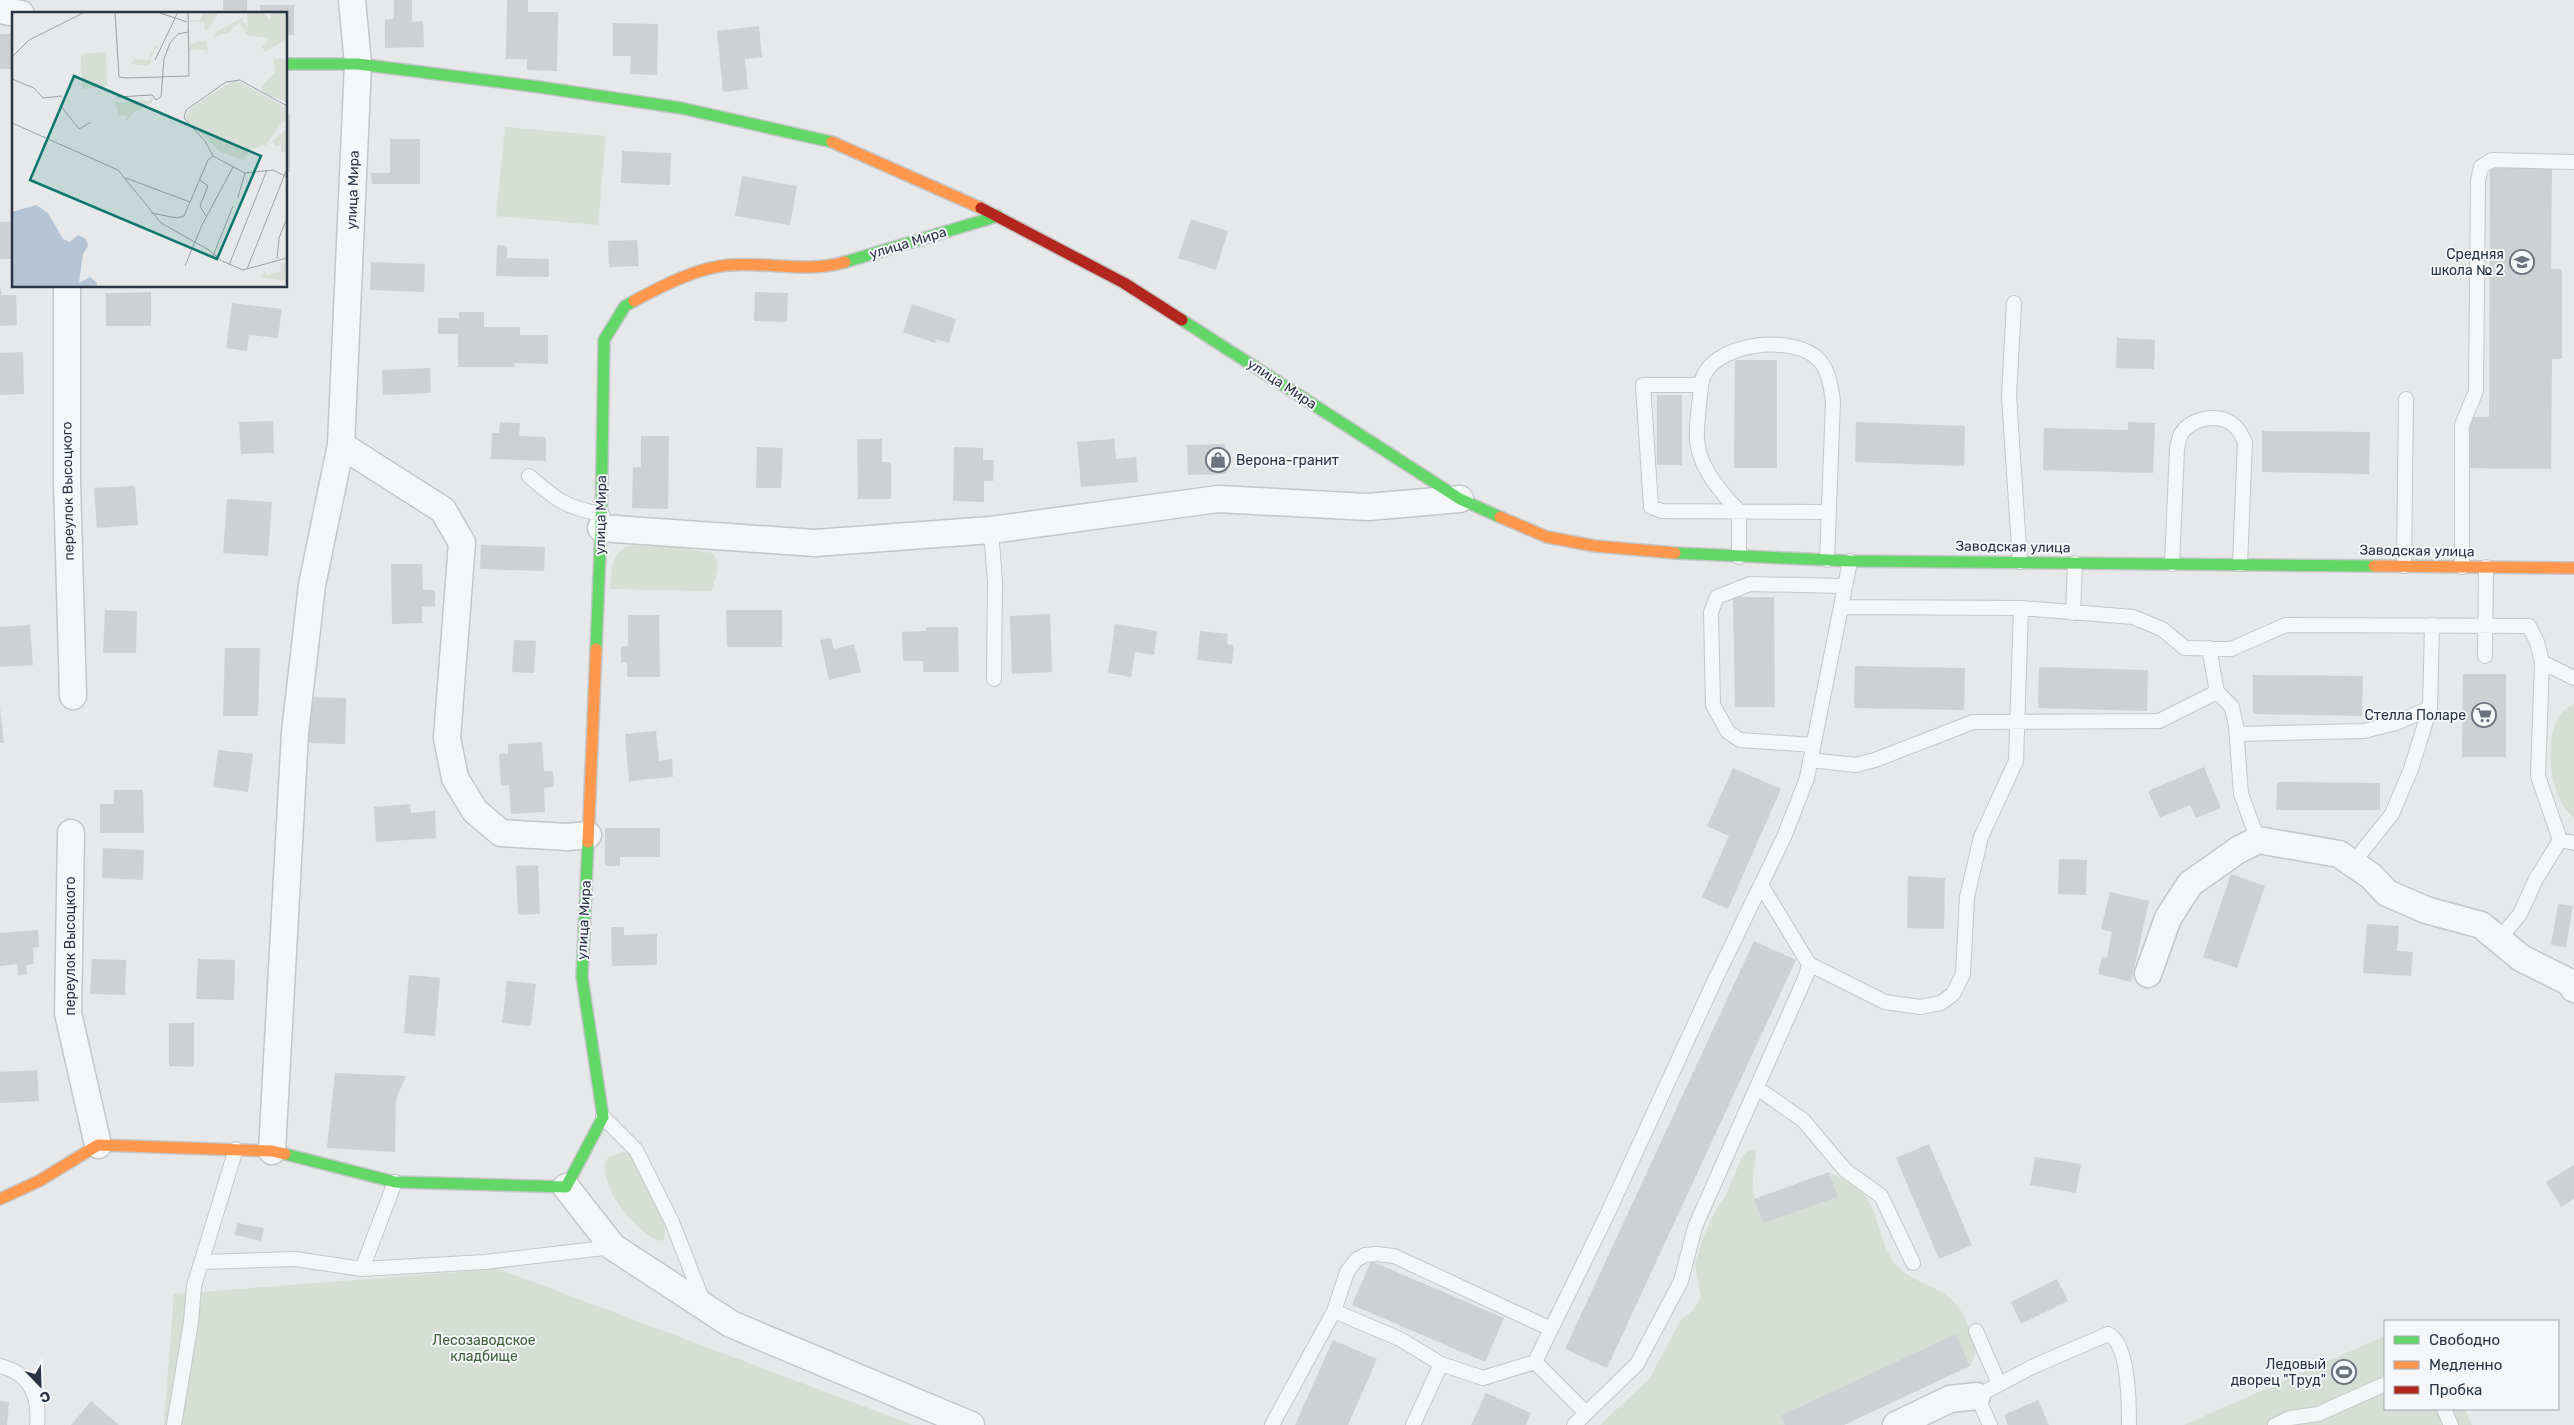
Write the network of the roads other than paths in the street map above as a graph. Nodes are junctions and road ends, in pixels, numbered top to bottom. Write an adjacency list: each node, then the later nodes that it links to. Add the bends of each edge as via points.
1 (352, 0): 3 (street, улица Мира)
2 (288, 64): 3 (street, улица Мира)
3 (358, 64): 5 (street, улица Мира, via 682,108 836,143); 10 (street, улица Мира)
4 (2574, 162): 25 (lane, via 2492,160 2481,167 2478,180 2476,391 2462,425)
5 (998, 216): 12 (street, улица Мира, via 1124,283); 15 (street, улица Мира, via 829,267 729,265 674,280 625,306 604,340)
6 (67, 288): 40 (street, переулок Высоцкого, via 67,482)
7 (2014, 303): 20 (lane, via 2009,396)
8 (1701, 385): 13 (lane, via 1697,440 1707,469 1721,493); 13 (lane, via 1643,385 1651,507 1662,511); 14 (lane, via 1712,362 1737,348 1759,345 1802,348 1820,360 1829,378 1833,401)
9 (2406, 399): 24 (lane)
10 (341, 445): 47 (street, via 443,510 462,543 447,738 455,778 475,812 501,833); 61 (street, улица Мира, via 312,585 295,733)
11 (528, 476): 15 (lane, via 562,503)
12 (1460, 499): 16 (street, via 1368,508 1218,499); 17 (street, Заводская улица, via 1547,537 1595,546)
13 (1739, 511): 14 (lane); 17 (lane)
14 (1829, 512): 18 (lane)
15 (601, 521): 16 (street, via 815,543); 47 (street, улица Мира)
16 (991, 530): 38 (lane, via 995,582)
17 (1739, 557): 18 (street, Заводская улица)
18 (1828, 560): 19 (street, Заводская улица)
19 (1850, 560): 20 (street, Заводская улица); 28 (lane)
20 (2020, 562): 21 (street, Заводская улица)
21 (2075, 563): 22 (street, Заводская улица); 31 (lane)
22 (2172, 564): 23 (street, Заводская улица); 23 (lane, via 2177,449 2181,434 2190,424 2214,419 2229,422 2239,430 2245,442)
23 (2240, 564): 24 (street, Заводская улица)
24 (2404, 566): 25 (street, Заводская улица)
25 (2462, 566): 26 (street, Заводская улица)
26 (2486, 567): 27 (street, Заводская улица); 33 (lane)
27 (2574, 568)
28 (1845, 586): 29 (lane); 44 (lane, via 1750,584 1716,597 1711,612 1714,705 1728,732 1740,740)
29 (1841, 607): 30 (lane); 44 (lane)
30 (2020, 608): 31 (lane); 42 (lane)
31 (2073, 612): 34 (lane, via 2133,617 2162,629 2185,648)
32 (2432, 624): 33 (lane); 34 (lane, via 2286,625 2231,649); 41 (lane)
33 (2486, 625): 35 (lane); 36 (lane, via 2529,626)
34 (2209, 648): 39 (lane)
35 (2485, 656)
36 (2542, 662): 37 (lane); 49 (lane, via 2538,776)
37 (2574, 678)
38 (994, 679)
39 (2217, 692): 42 (lane, via 2158,721); 43 (lane, via 2232,707)
40 (73, 696)
41 (2430, 708): 43 (lane, via 2396,723 2364,731); 51 (lane, via 2411,769 2392,814)
42 (2017, 722): 45 (lane, via 1973,722 1856,765); 54 (lane, via 2016,761 1982,837 1967,897 1963,974 1954,994 1941,1003 1920,1006 1885,1002)
43 (2237, 734): 48 (lane, via 2241,794)
44 (1813, 745): 45 (lane)
45 (1810, 760): 52 (lane, via 1807,778 1784,837)
46 (71, 832): 59 (street, переулок Высоцкого, via 68,1014)
47 (588, 835): 58 (street, улица Мира, via 582,978)
48 (2258, 840): 51 (street, via 2339,854); 55 (street, via 2190,884 2168,918)
49 (2560, 840): 50 (lane); 53 (lane, via 2536,879 2520,914)
50 (2574, 843)
51 (2352, 864): 53 (street, via 2371,876 2387,893 2426,910 2481,924)
52 (1761, 885): 54 (lane); 71 (lane)
53 (2499, 939): 56 (street, via 2521,958 2571,983)
54 (1810, 964): 57 (lane)
55 (2148, 974)
56 (2574, 989)
57 (1757, 1088): 67 (lane, via 1803,1120 1845,1170 1881,1196); 79 (lane, via 1695,1227 1681,1281 1637,1364)
58 (603, 1117): 63 (street); 69 (lane, via 636,1150 672,1222)
59 (98, 1146): 60 (street); 64 (street, via 40,1182)
60 (236, 1149): 61 (street); 66 (lane)
61 (272, 1151): 62 (street)
62 (395, 1182): 63 (street); 68 (lane)
63 (566, 1187): 65 (street)
64 (7, 1193)
65 (613, 1247): 68 (lane, via 484,1262); 69 (street)
66 (202, 1262): 68 (lane, via 296,1259); 81 (lane, via 194,1286)
67 (1913, 1263)
68 (362, 1269)
69 (705, 1307): 82 (street, via 731,1324)
70 (1334, 1310): 71 (lane, via 1347,1272 1356,1260 1376,1254 1394,1256); 74 (lane, via 1400,1339); 83 (lane)
71 (1551, 1329): 73 (lane)
72 (1976, 1331): 77 (lane)
73 (1534, 1362): 74 (lane, via 1483,1378); 79 (lane)
74 (1442, 1364): 84 (lane)
75 (0, 1366): 80 (lane, via 14,1370 28,1380 39,1409)
76 (2384, 1384): 89 (lane, via 2318,1414 2290,1418)
77 (1988, 1390): 86 (street, via 1950,1399); 87 (lane); 88 (lane, via 2108,1334 2120,1347 2126,1366)
78 (2444, 1410): 90 (lane)
79 (1586, 1413): 85 (lane)
80 (37, 1425)
81 (174, 1425)
82 (971, 1425)
83 (1272, 1425)
84 (1413, 1425)
85 (1574, 1425)
86 (1896, 1425)
87 (1990, 1425)
88 (2129, 1425)
89 (2275, 1425)
90 (2451, 1425)

